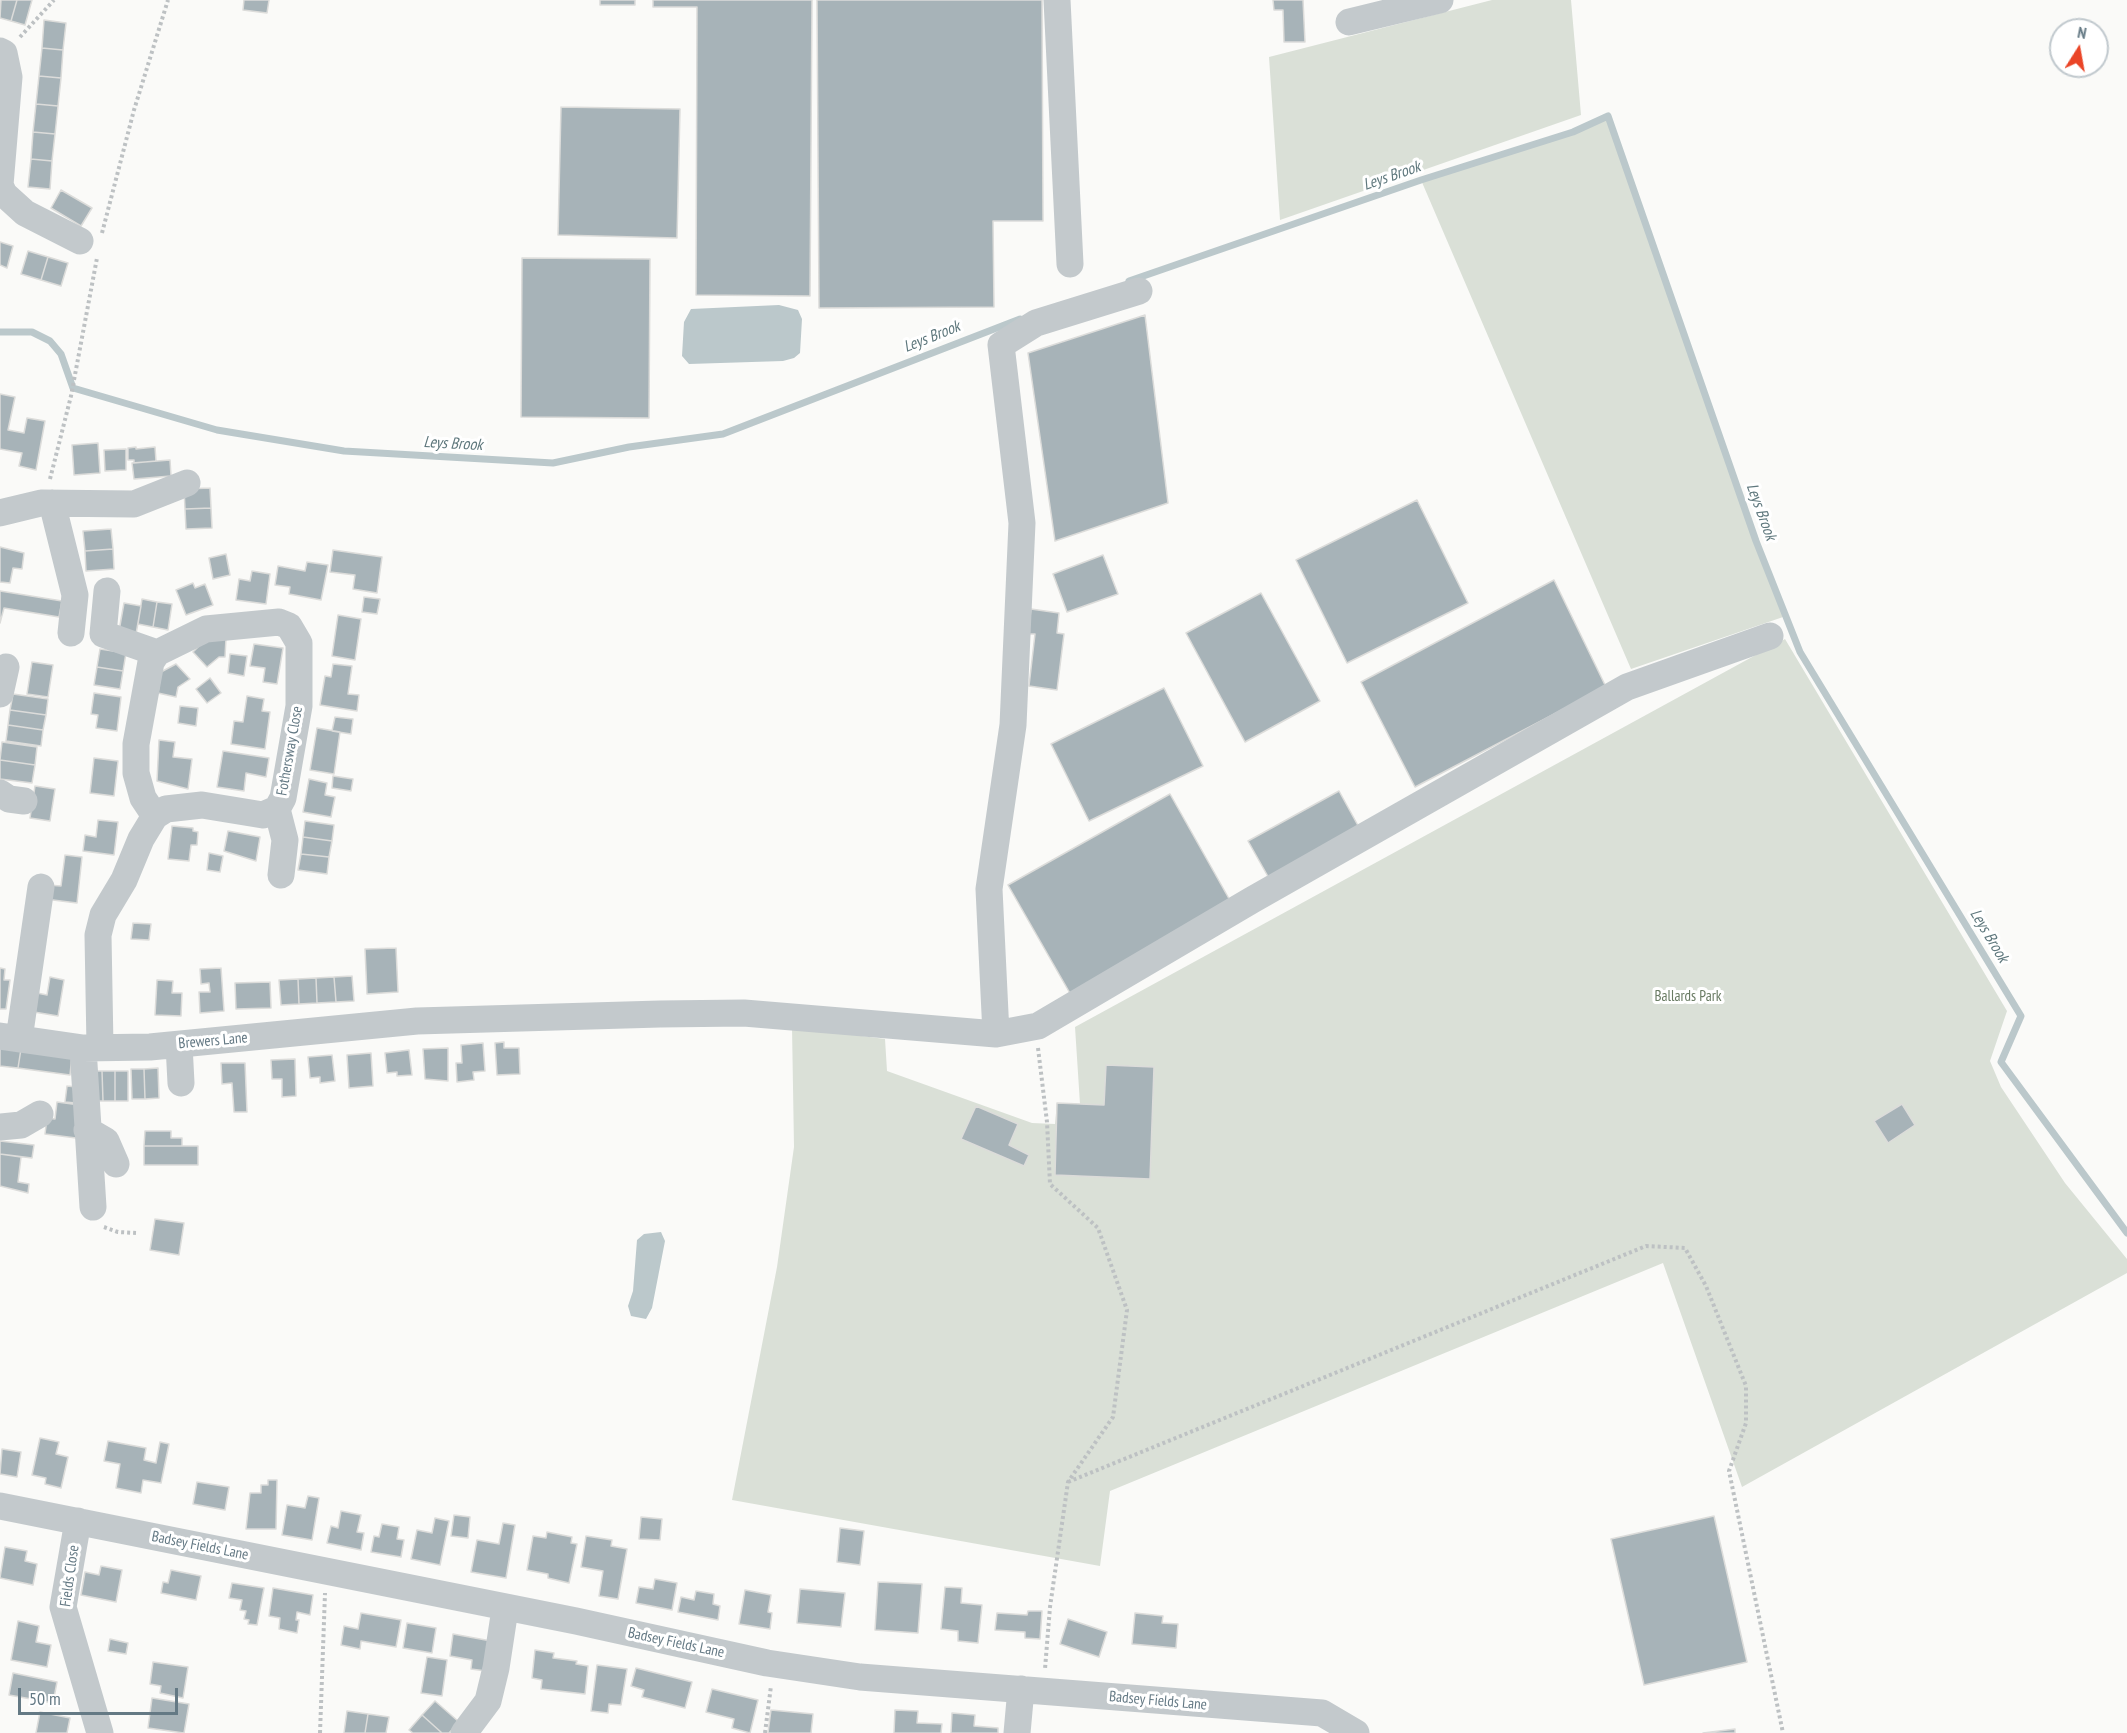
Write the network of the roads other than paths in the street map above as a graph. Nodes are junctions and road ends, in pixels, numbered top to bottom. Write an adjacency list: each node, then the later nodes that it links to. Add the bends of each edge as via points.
1 (1057, 0): 7 (street)
2 (1430, 1): 3 (street)
3 (1349, 22)
4 (2, 52): 5 (street, via 9,77)
5 (2, 195): 6 (street, via 25,213)
6 (80, 241)
7 (1070, 264)
8 (1139, 291): 22 (street, via 1036,323 1001,345 1022,523 1013,725 989,889)
9 (187, 483): 10 (street, via 134,504)
10 (52, 503): 11 (street); 13 (street, via 75,595)
11 (0, 513)
12 (107, 591): 15 (street, via 103,634)
13 (70, 633)
14 (1770, 636): 22 (street, Brewers Lane, via 1627,687 1038,1026)
15 (157, 654): 18 (street, Fothersway Close, via 206,629 221,626 279,622 295,632 299,643 299,706 283,798); 19 (street, via 146,678 136,744 136,773 143,798)
16 (6, 667): 17 (street)
17 (0, 694)
18 (277, 808): 19 (street, Fothersway Close, via 256,815 202,805 166,809); 20 (street, via 285,840)
19 (155, 816): 25 (street, via 103,915 98,935)
20 (281, 875)
21 (41, 887): 23 (street)
22 (996, 1034): 24 (street, Brewers Lane, via 744,1013 426,1021)
23 (10, 1037): 25 (street, Brewers Lane)
24 (179, 1045): 25 (street, Brewers Lane); 26 (street)
25 (92, 1048): 29 (street)
26 (182, 1083)
27 (40, 1114): 28 (street, via 21,1125)
28 (0, 1127)
29 (87, 1130): 30 (street, via 106,1141); 31 (street)
30 (116, 1164)
31 (93, 1207)
32 (0, 1506): 33 (street, Badsey Fields Lane)
33 (78, 1521): 34 (street, Badsey Fields Lane); 36 (street, Fields Close, via 63,1607)
34 (505, 1609): 35 (street, Badsey Fields Lane, via 774,1664 860,1677); 37 (street, via 488,1701)
35 (1032, 1690): 38 (street); 39 (street, Badsey Fields Lane, via 1322,1713)
36 (100, 1733)
37 (464, 1733)
38 (1017, 1733)
39 (1356, 1733)

